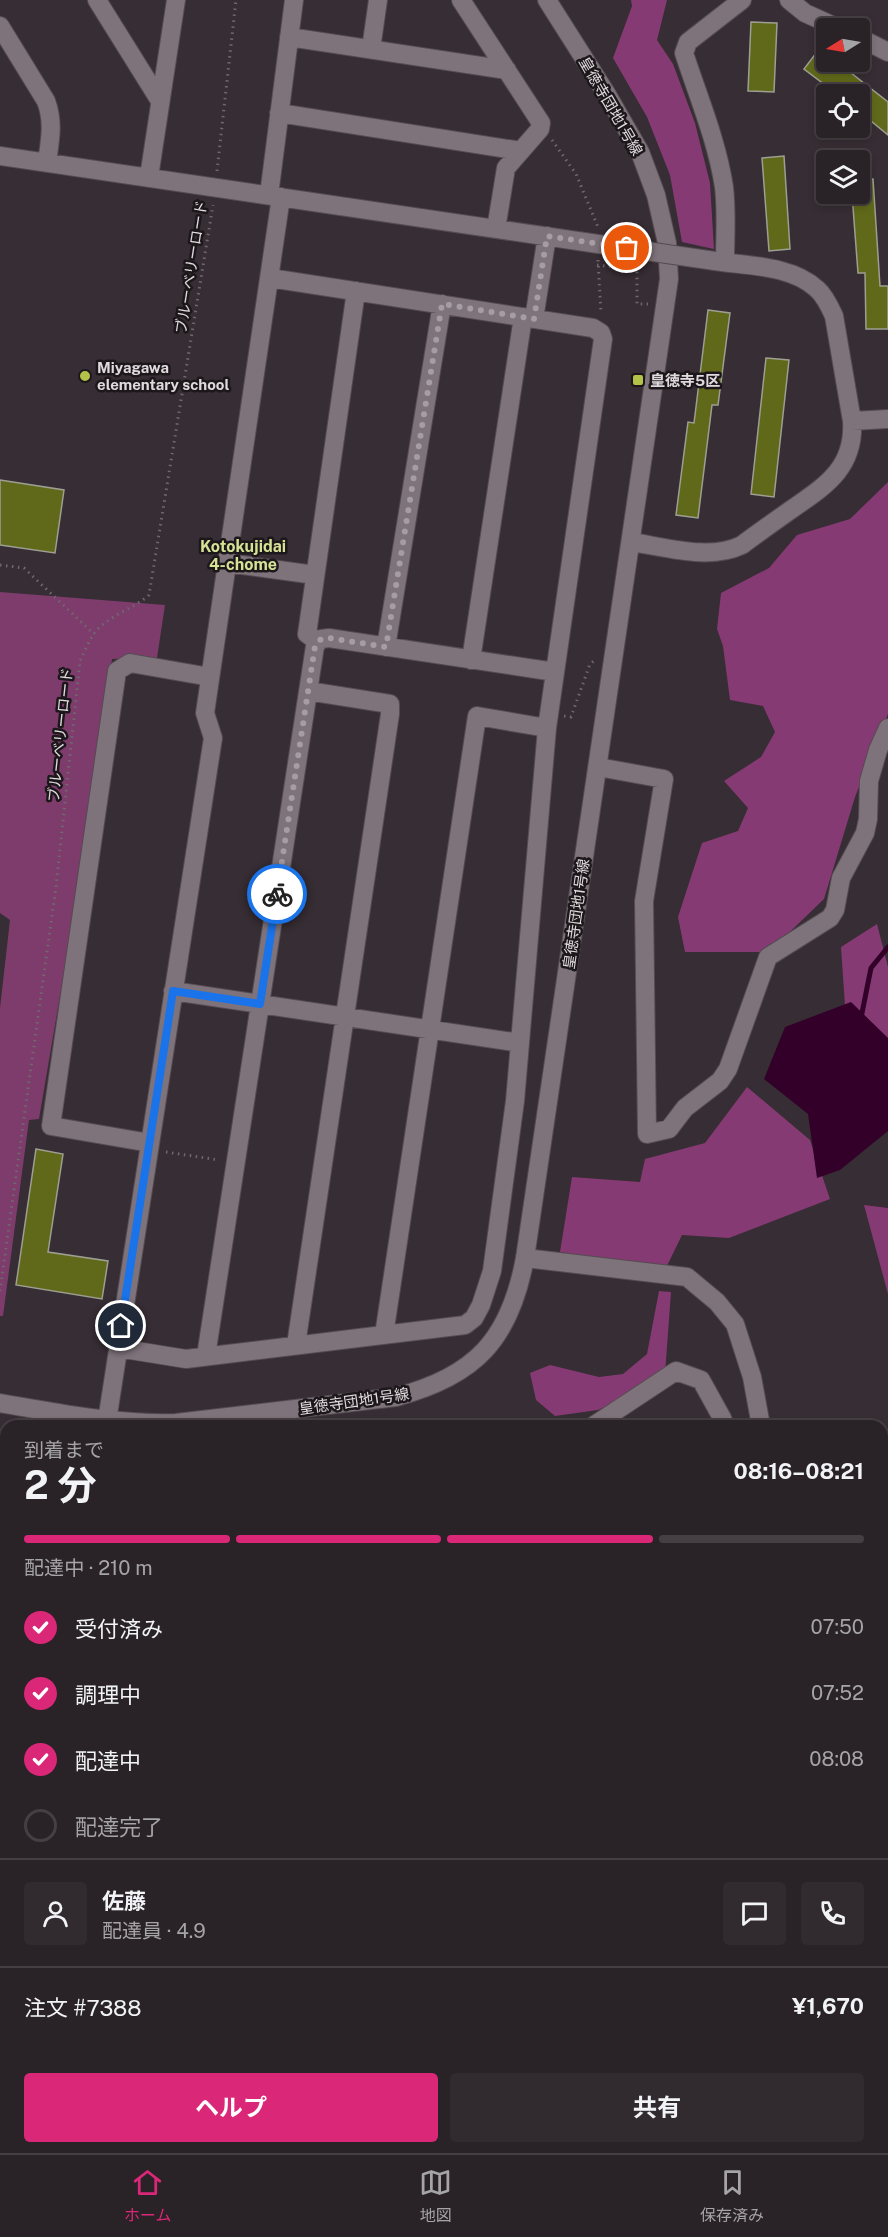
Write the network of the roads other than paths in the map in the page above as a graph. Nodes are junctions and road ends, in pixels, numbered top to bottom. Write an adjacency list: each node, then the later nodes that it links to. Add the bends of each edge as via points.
1 (97, 0): 16 (street)
2 (176, 0): 16 (street)
3 (294, 0): 11 (street)
4 (378, 0): 13 (street)
5 (461, 0): 15 (street)
6 (547, 0): 32 (street, 皇徳寺団地1号線, via 639,152 656,195 667,243 666,307)
7 (742, 0): 25 (street, via 688,42 684,52 721,170 726,209)
8 (789, 0): 9 (street)
9 (816, 18)
10 (0, 26): 20 (street, via 50,112)
11 (289, 37): 13 (street); 17 (street)
12 (870, 44): 14 (street)
13 (371, 49): 15 (street)
14 (888, 52)
15 (507, 70): 18 (street, via 541,123)
16 (160, 101): 21 (street)
17 (279, 113): 18 (street); 22 (street)
18 (521, 151): 23 (street, via 506,168)
19 (0, 156): 20 (street)
20 (47, 162): 21 (street)
21 (149, 177): 22 (street)
22 (275, 196): 23 (street); 26 (street)
23 (496, 229): 24 (street)
24 (547, 236): 25 (street, bridge); 29 (street)
25 (720, 261): 31 (street, via 786,272 817,289 834,316)
26 (270, 278): 27 (street); 33 (street)
27 (356, 291): 28 (street); 34 (street)
28 (442, 304): 29 (street); 36 (street)
29 (529, 318): 37 (street); 38 (street, via 593,328 603,339)
30 (888, 419): 31 (street)
31 (852, 421): 32 (street, via 848,454 829,483 742,545 718,553)
32 (631, 542): 43 (street, 皇徳寺団地1号線)
33 (227, 563): 34 (street); 39 (street)
34 (315, 575): 35 (street, via 306,634)
35 (318, 642): 36 (street, via 329,638); 40 (street)
36 (386, 647): 37 (street)
37 (471, 660): 38 (street)
38 (555, 672): 41 (street)
39 (210, 677): 44 (street, via 205,713 213,738); 49 (street, via 130,663 117,672 51,1126)
40 (308, 691): 45 (street); 46 (street, via 390,704)
41 (547, 728): 47 (street, via 477,716); 48 (street)
42 (888, 728): 43 (street, via 869,780 865,833 841,878 835,910 830,918 768,957 728,1069 720,1081 685,1108 669,1130 647,1134 644,901 664,778)
43 (598, 767): 50 (street, 皇徳寺団地1号線)
44 (173, 991): 45 (street); 49 (street)
45 (260, 1004): 46 (street); 54 (street)
46 (345, 1017): 47 (street); 52 (street)
47 (430, 1030): 48 (street); 51 (street)
48 (520, 1043): 51 (street, via 492,1271 481,1305 465,1325)
49 (149, 1146): 53 (street)
50 (525, 1258): 58 (street, 皇徳寺団地1号線, via 510,1314 486,1350 468,1366 424,1390 396,1397); 61 (street, via 687,1277 717,1302 735,1324 752,1377)
51 (384, 1335): 52 (street)
52 (296, 1345): 54 (street)
53 (118, 1348): 54 (street, via 186,1359); 57 (street)
54 (206, 1356)
55 (0, 1403): 56 (street, 皇徳寺団地1号線)
56 (87, 1420)
57 (108, 1420)
58 (201, 1420)
59 (602, 1420): 60 (street, via 676,1371 701,1380)
60 (722, 1420)
61 (760, 1420)

